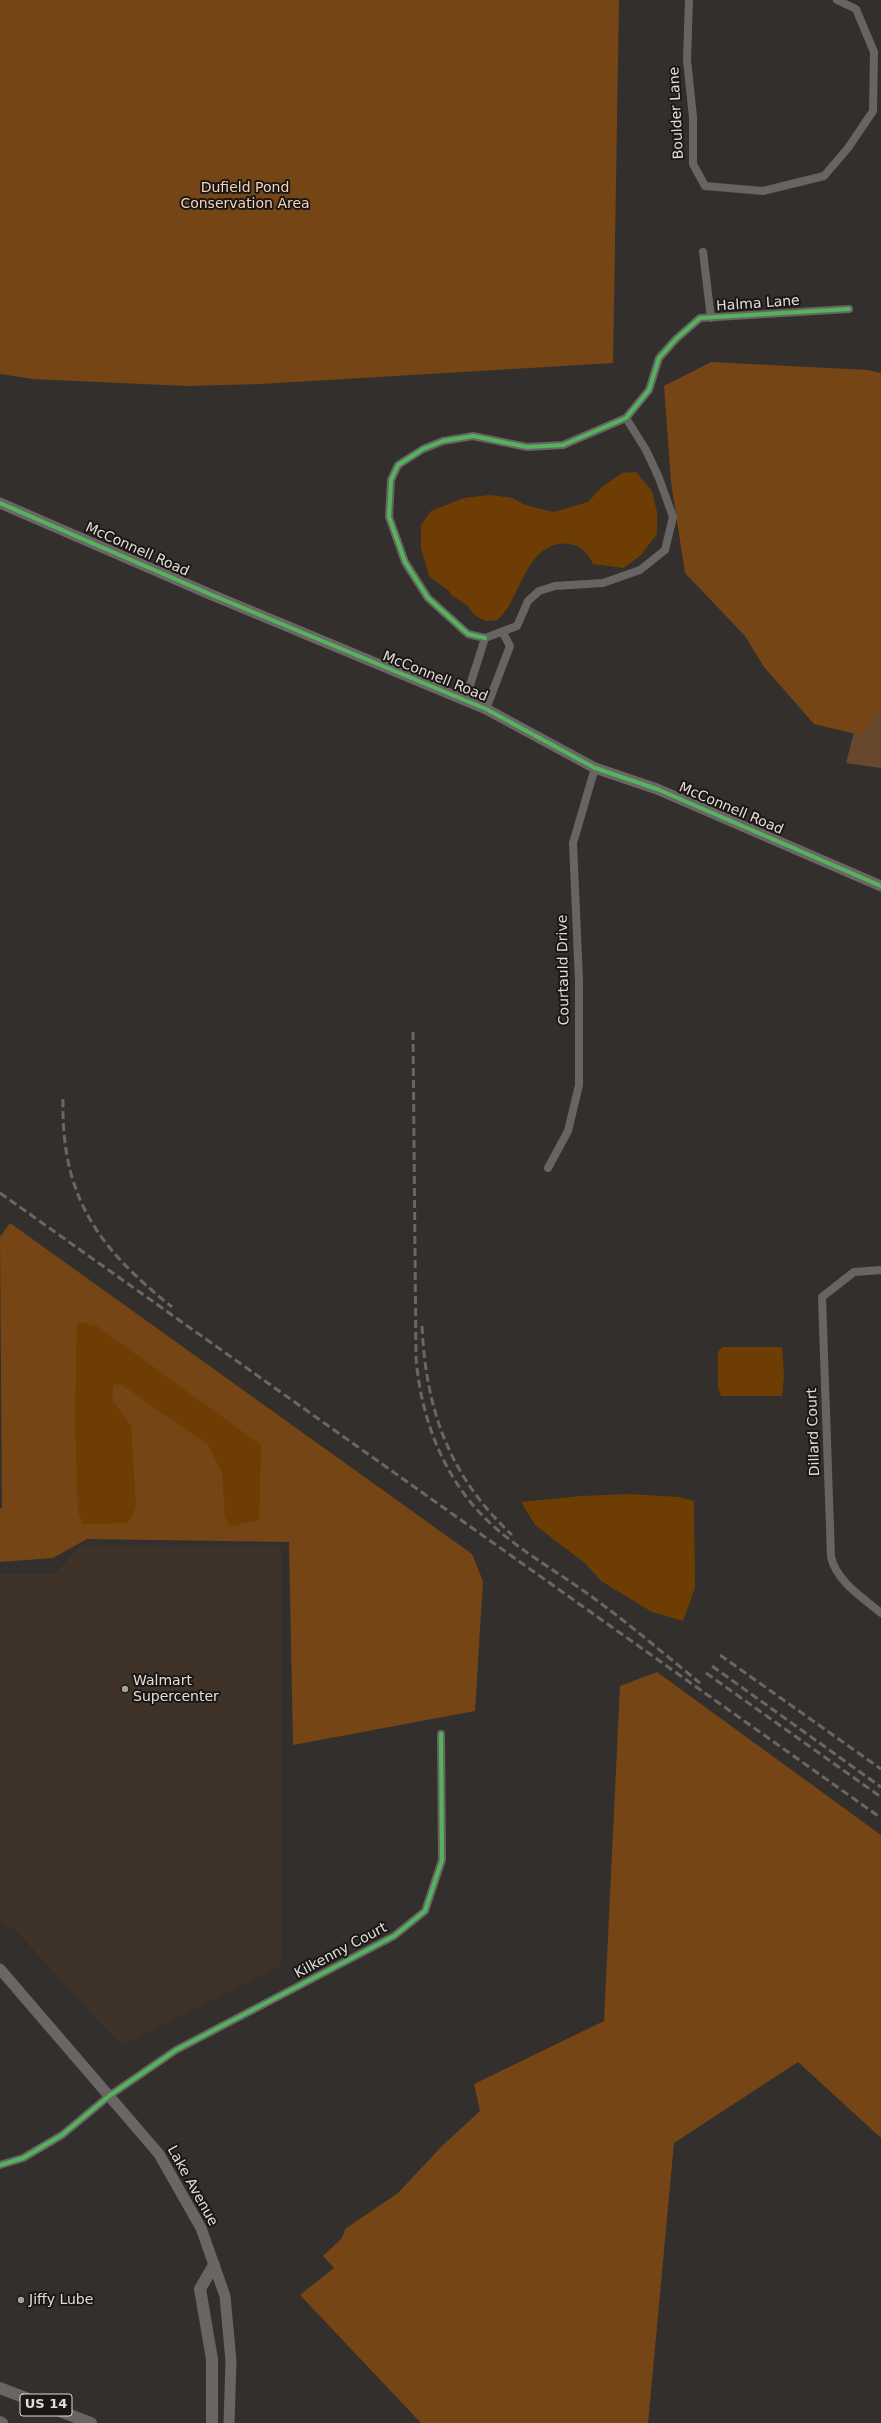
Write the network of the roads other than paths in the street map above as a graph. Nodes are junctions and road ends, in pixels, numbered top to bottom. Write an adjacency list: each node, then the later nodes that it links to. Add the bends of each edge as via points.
1 (690, 0): 2 (street, Boulder Lane, via 687,60 693,117 693,164 705,186 763,191 824,176 848,148 873,111 874,52 856,8)
2 (837, 0)
3 (703, 252): 5 (street)
4 (849, 309): 5 (street, Halma Lane)
5 (711, 318): 6 (street, Halma Lane, via 700,318 659,358 649,390)
6 (626, 418): 8 (street, via 652,464 672,517 665,550 640,570 603,583 555,586 539,591 528,601 517,626); 9 (street, via 563,445 528,447 473,436 443,441 423,449 398,465 391,480 389,517 405,562 428,598 468,634)
7 (0, 503): 10 (street, McConnell Road)
8 (504, 633): 9 (street); 11 (street, via 510,646)
9 (485, 638): 10 (street)
10 (465, 701): 11 (street, McConnell Road)
11 (486, 709): 12 (street, McConnell Road)
12 (595, 768): 13 (street, McConnell Road, via 658,789); 14 (street, Courtauld Drive, via 573,844 579,981 579,1085 568,1131)
13 (881, 886)
14 (548, 1168)
15 (881, 1270): 16 (street, Dillard Court, via 854,1272 822,1298 831,1557 834,1570 840,1578)
16 (881, 1613)
17 (441, 1734): 19 (street, Kilkenny Court, via 442,1860 426,1911 394,1936 176,2050)
18 (0, 1969): 19 (street, Lake Avenue)
19 (108, 2096): 20 (street, Kilkenny Court, via 62,2135 23,2158); 21 (street, Lake Avenue, via 159,2154 201,2228)
20 (0, 2165)
21 (214, 2265): 24 (main road, via 200,2289 212,2359); 25 (street, Lake Avenue, via 225,2296 231,2361)
22 (0, 2388): 23 (main road, US 14)
23 (91, 2423)
24 (212, 2423)
25 (229, 2423)

